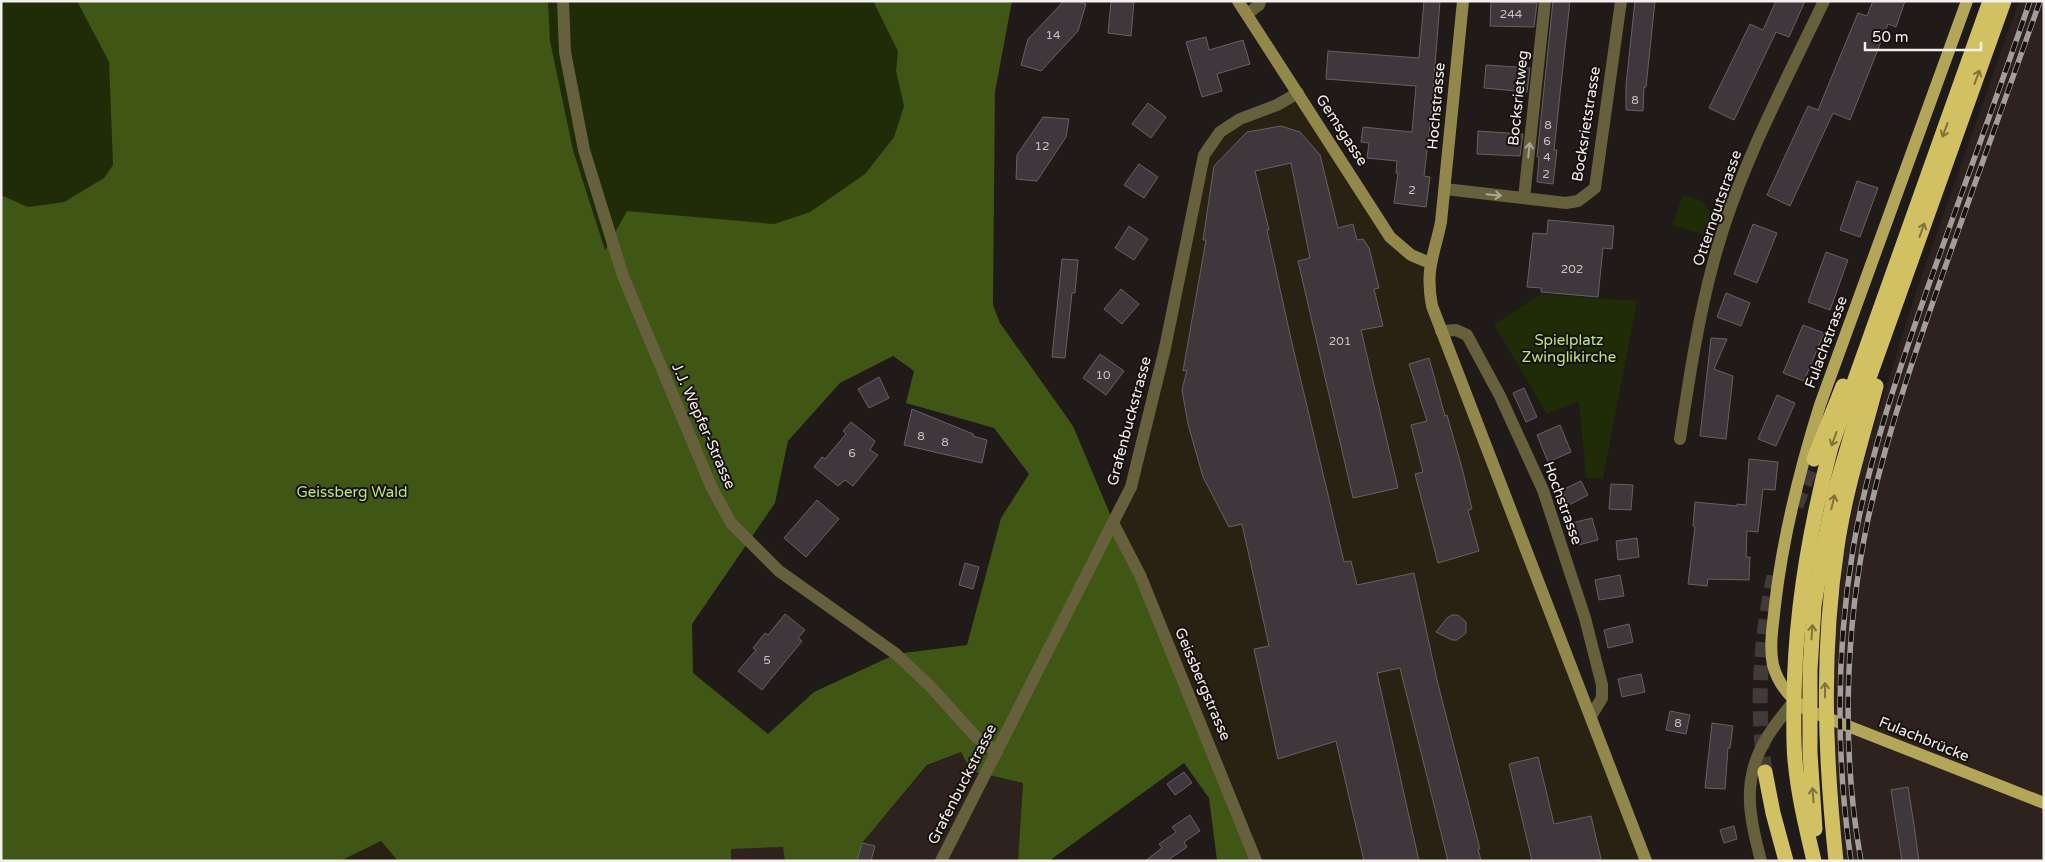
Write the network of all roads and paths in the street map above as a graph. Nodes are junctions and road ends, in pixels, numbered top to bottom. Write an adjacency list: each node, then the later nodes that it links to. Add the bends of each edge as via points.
1 (563, 1): 24 (street, J.J. Wepfer-Strasse, via 566,52 584,150 623,276 711,486 732,523 779,571 896,654 976,736)
2 (1238, 1): 11 (street, Gemsgasse)
3 (1260, 1): 11 (street)
4 (1463, 1): 13 (street, Hochstrasse)
5 (1544, 1): 14 (street, Bocksrietweg, one-way to 5)
6 (1621, 1): 14 (street, Bocksrietstrasse, via 1595,188 1572,202)
7 (1824, 1): 19 (street, Otterngutstrasse, via 1762,131 1714,259 1696,334)
8 (1967, 1): 22 (main road, Fulachstrasse, via 1820,405 1790,508 1772,636 1777,678)
9 (1990, 1): 15 (highway, one-way to 15)
10 (2004, 1): 17 (highway, one-way to 10)
11 (1247, 14): 12 (street, Gemsgasse)
12 (1298, 93): 16 (street, Gemsgasse, via 1390,237 1411,255); 21 (street, Grafenbuckstrasse, via 1240,119 1220,132 1204,155 1165,348 1131,487)
13 (1445, 189): 14 (street, Bocksrietstrasse, one-way to 14); 16 (street, Hochstrasse, via 1440,228)
14 (1524, 198)
15 (1898, 261): 20 (highway); 32 (highway, one-way to 32, via 1832,447 1802,583 1794,666 1794,751 1798,788)
16 (1430, 264): 18 (street, Hochstrasse, via 1430,294)
17 (1906, 275): 32 (highway, one-way to 17, via 1809,703 1814,606 1822,550 1848,443); 33 (highway, one-way to 17, via 1828,787 1826,713 1826,656 1832,583 1852,472)
18 (1441, 331): 23 (street, Hochstrasse); 23 (street, Hochstrasse, via 1456,330 1467,335 1500,396 1543,490 1585,618 1602,685 1602,698)
19 (1680, 439)
20 (1814, 458)
21 (1113, 523): 24 (street, Grafenbuckstrasse); 28 (street, Geissbergstrasse, via 1140,575)
22 (1794, 700): 26 (main road, Fulachbrücke, via 1814,713); 30 (street, via 1764,742 1753,769 1750,811)
23 (1591, 716): 29 (street, Hochstrasse)
24 (997, 752): 27 (street, Grafenbuckstrasse)
25 (1765, 772): 31 (highway)
26 (2044, 803)
27 (941, 861)
28 (1256, 861)
29 (1646, 861)
30 (1761, 861)
31 (1786, 861)
32 (1815, 861)
33 (1836, 861)

